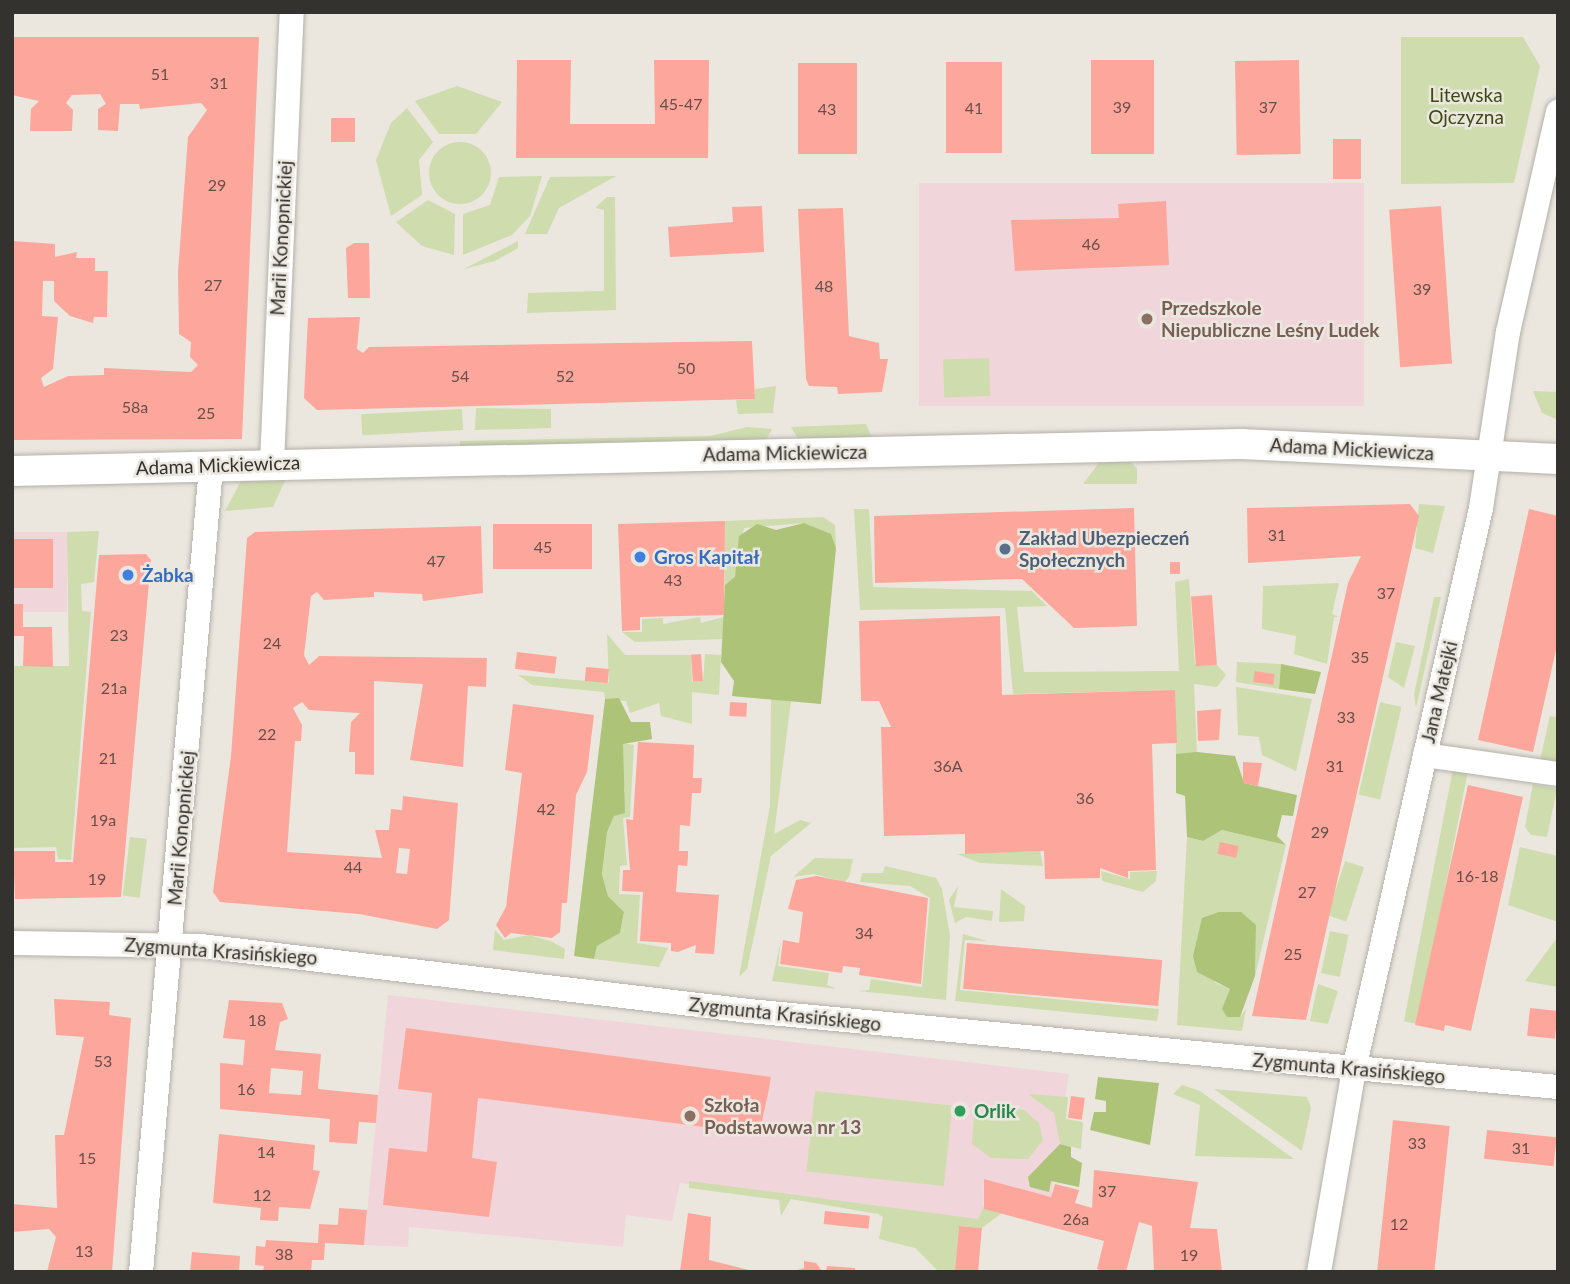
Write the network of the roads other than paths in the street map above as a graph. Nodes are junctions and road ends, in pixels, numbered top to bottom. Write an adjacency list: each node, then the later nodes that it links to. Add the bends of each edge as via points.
1 (292, 12): 5 (street, Marii Konopnickiej)
2 (1558, 112): 3 (street, Jana Matejki, via 1508,332)
3 (1491, 454): 4 (street, Adama Mickiewicza); 5 (street, Adama Mickiewicza, via 1241,444); 8 (street, Jana Matejki)
4 (1558, 459)
5 (272, 463): 6 (street, Adama Mickiewicza)
6 (211, 467): 7 (street, Adama Mickiewicza); 11 (street, Marii Konopnickiej)
7 (12, 471)
8 (1425, 755): 9 (street); 12 (street, Jana Matejki)
9 (1558, 774)
10 (12, 943): 11 (street, Zygmunta Krasińskiego)
11 (171, 943): 12 (street, Zygmunta Krasińskiego, via 736,1010); 14 (street, Marii Konopnickiej)
12 (1354, 1069): 13 (street, Zygmunta Krasińskiego); 15 (street, Jana Matejki)
13 (1558, 1087)
14 (141, 1272)
15 (1319, 1272)

